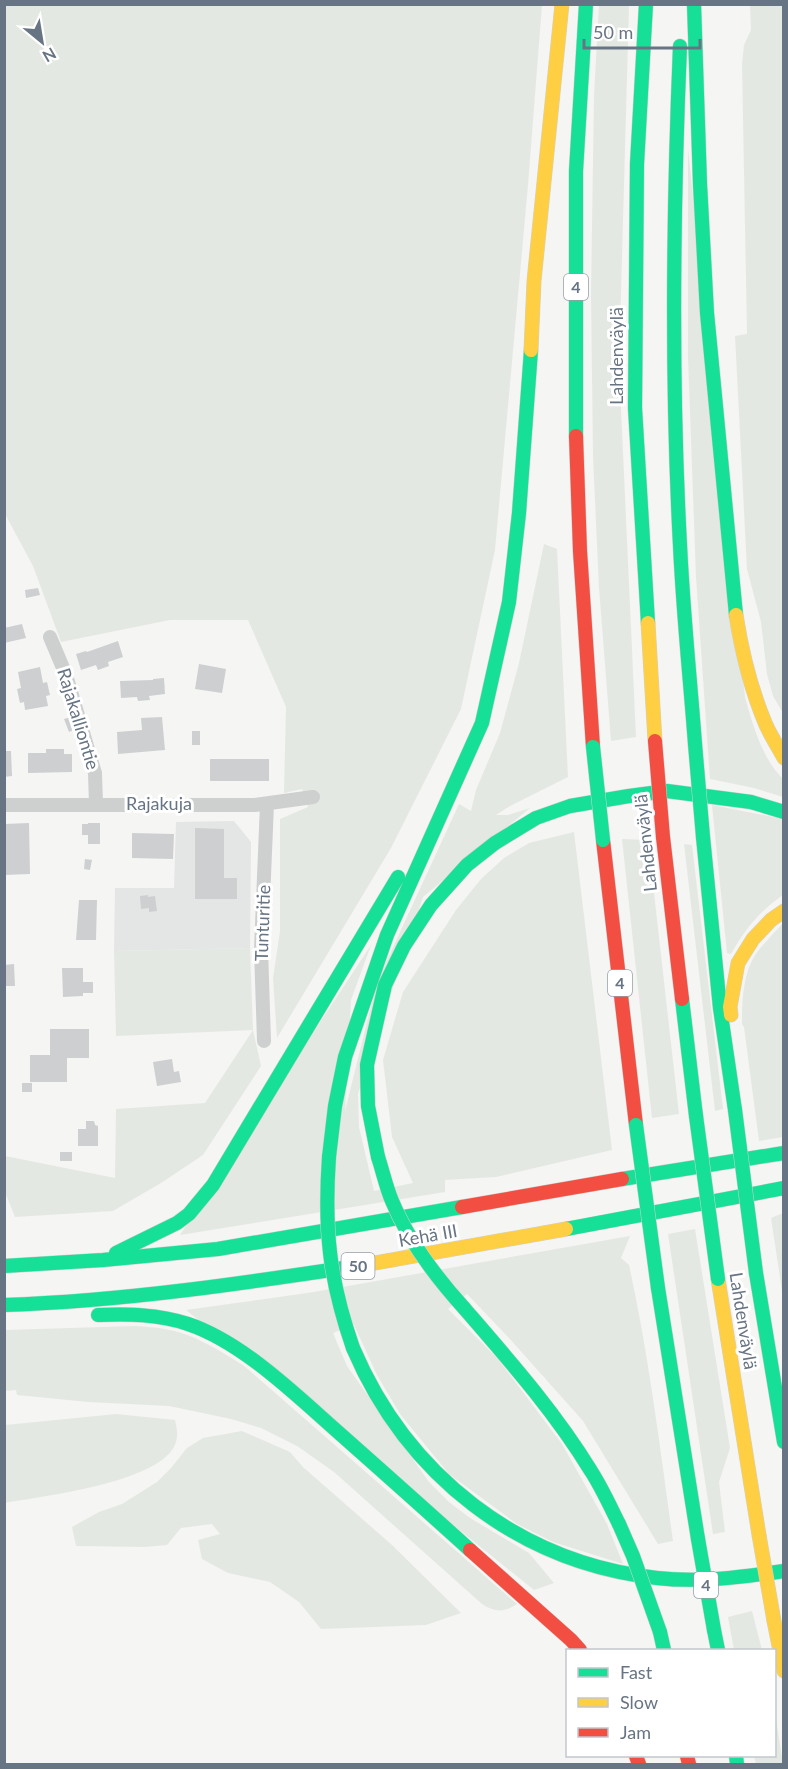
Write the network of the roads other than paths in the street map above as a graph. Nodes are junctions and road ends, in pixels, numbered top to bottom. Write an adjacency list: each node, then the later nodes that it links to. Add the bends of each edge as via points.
1 (562, 4): 8 (highway, via 534,281 528,404 509,602 482,723)
2 (586, 4): 32 (highway, 4, bridge, via 576,171 575,412 592,747 658,1288)
3 (645, 4): 33 (highway, Lahdenväylä, bridge, via 637,164 635,408 655,741 663,837 718,1279)
4 (694, 4): 7 (highway, via 706,293 738,631 751,687 765,726)
5 (681, 16): 16 (highway, bridge, via 674,345 680,545 710,922)
6 (50, 637): 10 (street, Rajakalliontie, via 66,675 95,773)
7 (783, 758)
8 (456, 782): 21 (highway, via 208,1191 184,1218 168,1229); 29 (highway, bridge, via 387,935 345,1057 335,1106 326,1202 328,1250 342,1322 366,1378 415,1451 478,1510 517,1535 567,1557 656,1578 708,1579)
9 (313, 797): 11 (street, Rajakuja)
10 (96, 804): 11 (street, Rajakuja); 12 (street, Rajakuja)
11 (267, 804): 15 (street, Tunturitie, via 261,949)
12 (4, 805)
13 (783, 812): 31 (highway, bridge, via 751,802 668,791 570,806 536,818 467,865 431,905 385,985 367,1065 368,1106 378,1157 392,1201 410,1237 434,1274 504,1353 588,1465 633,1556)
14 (783, 911): 16 (highway, via 753,939 738,963 730,1007 733,1039)
15 (264, 1041)
16 (729, 1078): 23 (highway, bridge)
17 (780, 1153): 21 (highway, Kehä III / 50, via 218,1249)
18 (783, 1188): 20 (highway, Kehä III / 50)
19 (783, 1200): 20 (highway)
20 (696, 1204): 24 (highway, Kehä III / 50, via 289,1276 96,1300)
21 (103, 1260): 22 (highway, Kehä III / 50)
22 (9, 1266)
23 (761, 1300): 27 (highway); 28 (highway)
24 (10, 1305): 25 (highway)
25 (58, 1314)
26 (89, 1316): 30 (highway, via 165,1317 215,1335 242,1351 307,1404)
27 (782, 1349)
28 (783, 1442)
29 (783, 1571)
30 (579, 1649)
31 (664, 1649)
32 (718, 1649)
33 (783, 1671)

